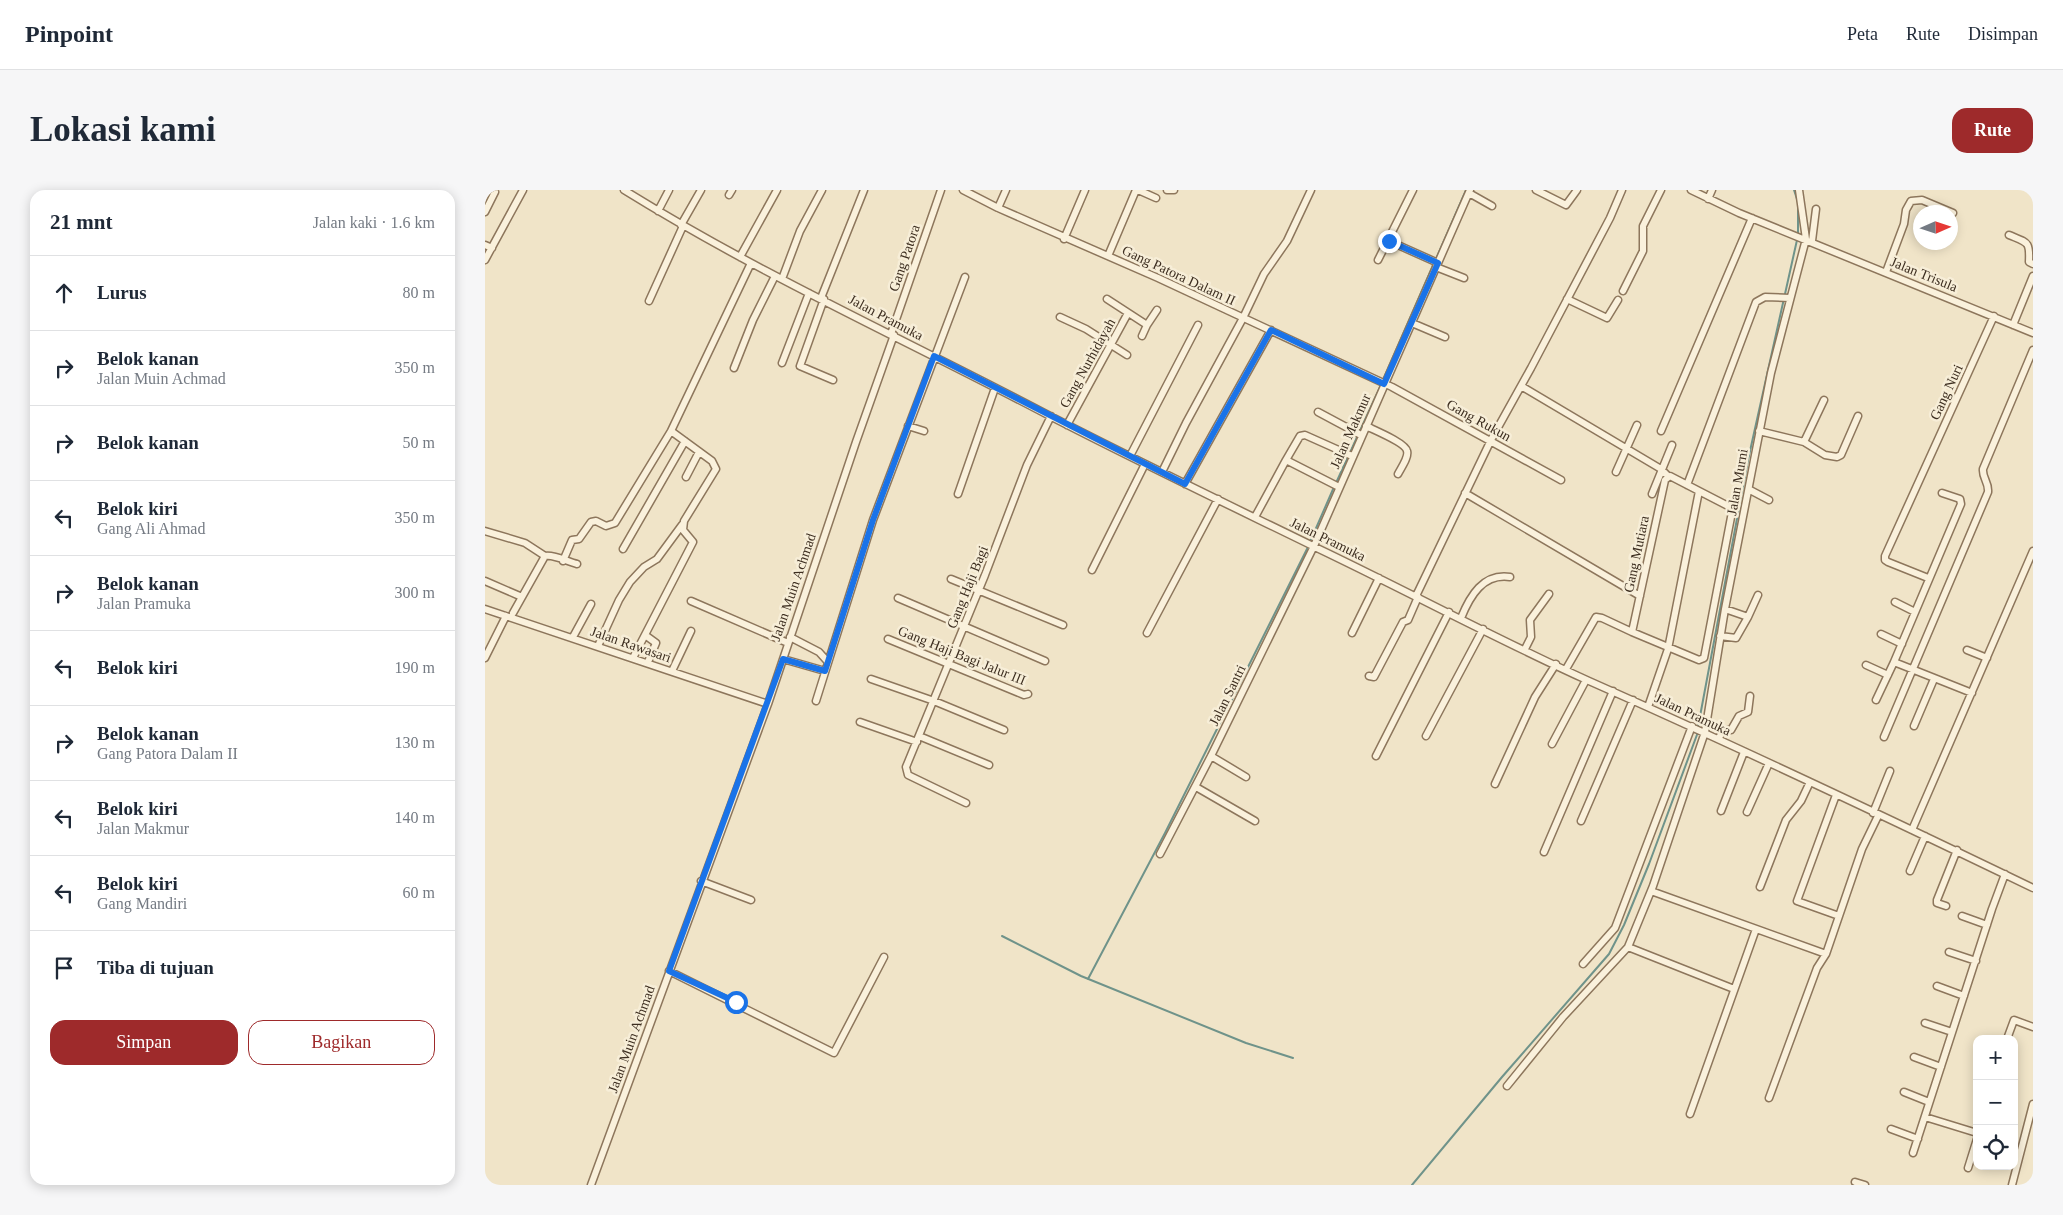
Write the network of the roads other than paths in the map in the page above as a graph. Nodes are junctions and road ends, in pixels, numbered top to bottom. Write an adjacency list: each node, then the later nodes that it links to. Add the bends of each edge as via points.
1 (523, 190): 41 (street)
2 (625, 190): 32 (street, Jalan Pramuka)
3 (669, 190): 32 (street)
4 (701, 190): 35 (street)
5 (777, 190): 43 (street)
6 (822, 190): 52 (street)
7 (864, 190): 57 (street)
8 (941, 190): 73 (street, Gang Patora)
9 (963, 190): 30 (street, Gang Patora Dalam II)
10 (1006, 190): 30 (street)
11 (1085, 190): 37 (street)
12 (1137, 190): 26 (street); 42 (street)
13 (1167, 190): 14 (street)
14 (1174, 190)
15 (1311, 190): 66 (street, via 1287,241 1264,274)
16 (1413, 190): 39 (street)
17 (1536, 190): 18 (street, via 1566,205)
18 (1577, 190)
19 (1622, 190): 58 (street)
20 (1661, 190): 54 (street, via 1643,226 1643,251)
21 (1691, 190): 27 (street)
22 (1712, 190): 27 (street)
23 (1799, 190): 38 (street)
24 (1470, 191): 29 (street); 47 (street, Jalan Makmur)
25 (495, 192): 33 (street)
26 (1156, 198)
27 (1708, 199): 34 (street)
28 (1934, 205): 49 (street, via 1922,200 1911,201)
29 (1492, 206)
30 (998, 208): 37 (street, Gang Patora Dalam II)
31 (1815, 209): 38 (street)
32 (658, 210): 35 (street, Jalan Pramuka)
33 (485, 212)
34 (1752, 218): 38 (street, Jalan Trisula); 96 (street)
35 (682, 226): 43 (street, Jalan Pramuka); 61 (street)
36 (2009, 235): 48 (street, via 2029,245 2029,262)
37 (1064, 239): 42 (street, Gang Patora Dalam II)
38 (1806, 239): 49 (street, Jalan Trisula); 56 (street, Jalan Murni)
39 (1389, 241): 45 (street); 47 (street)
40 (485, 244): 41 (street)
41 (492, 248): 44 (street)
42 (1108, 256): 66 (street, Gang Patora Dalam II)
43 (741, 257): 46 (street, Jalan Pramuka)
44 (485, 260)
45 (1378, 260)
46 (751, 263): 52 (street, Jalan Pramuka); 94 (street)
47 (1436, 263): 53 (street); 67 (street, Jalan Makmur)
48 (2033, 264)
49 (1886, 272): 64 (street, Jalan Trisula)
50 (2033, 276): 70 (street)
51 (965, 277): 79 (street)
52 (779, 278): 55 (street, Jalan Pramuka); 81 (street, via 753,320)
53 (1464, 278)
54 (1623, 291)
55 (809, 293): 57 (street, Jalan Pramuka); 80 (street)
56 (1785, 297): 97 (street, Jalan Murni); 117 (street, via 1761,298 1756,302)
57 (823, 298): 73 (street, Jalan Pramuka); 82 (street, via 801,366)
58 (1567, 298): 60 (street, via 1607,318); 84 (street)
59 (1107, 299): 63 (street)
60 (1618, 300)
61 (649, 301)
62 (1157, 310): 68 (street)
63 (1129, 313): 68 (street); 76 (street, Gang Nurhidayah)
64 (1994, 316): 70 (street, Jalan Trisula); 140 (street, Gang Nuri, via 1885,560)
65 (1060, 317): 76 (street)
66 (1243, 318): 71 (street, Gang Patora Dalam II); 110 (street)
67 (1412, 323): 75 (street); 83 (street, Jalan Makmur)
68 (1147, 325): 74 (street)
69 (1198, 325): 106 (street)
70 (2013, 325): 72 (street, Jalan Trisula)
71 (1271, 330): 83 (street, Gang Patora Dalam II); 116 (street)
72 (2033, 333)
73 (893, 335): 79 (street, Jalan Pramuka); 173 (street, Jalan Muin Achmad)
74 (1142, 336)
75 (1445, 337)
76 (1111, 344): 78 (street); 90 (street, Gang Nurhidayah)
77 (2033, 350): 192 (street, via 1983,469 1988,492)
78 (1127, 355)
79 (934, 356): 85 (street, Jalan Pramuka); 92 (street)
80 (782, 363)
81 (734, 368)
82 (833, 380)
83 (1382, 383): 93 (street, Jalan Makmur); 99 (street, Gang Rukun)
84 (1521, 386): 99 (street); 103 (street)
85 (995, 388): 88 (street, Jalan Pramuka); 123 (street)
86 (1824, 400): 101 (street)
87 (1318, 412): 98 (street)
88 (1051, 416): 90 (street, Jalan Pramuka); 143 (street, Gang Haji Bagi, via 1027,465)
89 (1858, 416): 101 (street, via 1837,457 1825,455)
90 (1067, 425): 106 (street, Jalan Pramuka)
91 (1637, 425): 103 (street)
92 (908, 426): 95 (street); 186 (street, via 873,520)
93 (1366, 426): 98 (street, Jalan Makmur); 112 (street, via 1407,449)
94 (671, 431): 100 (street); 135 (street, via 615,523 606,526 591,522 579,539 572,540)
95 (924, 431)
96 (1661, 431)
97 (1759, 431): 101 (street); 119 (street, Jalan Murni)
98 (1359, 433): 105 (street, Jalan Makmur)
99 (1491, 440): 115 (street, Gang Rukun); 121 (street)
100 (685, 441): 104 (street); 132 (street)
101 (1805, 442)
102 (1672, 445): 109 (street)
103 (1626, 448): 109 (street); 111 (street)
104 (699, 452): 114 (street); 129 (street, via 715,464 716,469)
105 (1350, 455): 107 (street, via 1305,435 1295,442); 118 (street, Jalan Makmur)
106 (1130, 456): 108 (street, Jalan Pramuka)
107 (1286, 460): 118 (street); 128 (street)
108 (1145, 464): 110 (street, Jalan Pramuka); 137 (street)
109 (1661, 469): 113 (street); 124 (street)
110 (1161, 472): 116 (street, Jalan Pramuka)
111 (1616, 472)
112 (1398, 474)
113 (1668, 476): 117 (street); 147 (street, Gang Mutiara)
114 (686, 477)
115 (1561, 480)
116 (1185, 484): 125 (street, Jalan Pramuka)
117 (1687, 485): 120 (street)
118 (1337, 486): 131 (street, Jalan Makmur)
119 (1749, 490): 126 (street); 127 (street, Jalan Murni)
120 (1699, 491): 127 (street); 177 (street)
121 (1465, 493): 146 (street); 147 (street)
122 (1942, 493): 140 (street, via 1960,500 1961,504)
123 (957, 494)
124 (1652, 494)
125 (1218, 499): 128 (street, Jalan Pramuka); 166 (street)
126 (1769, 500)
127 (1739, 513): 153 (street, Jalan Murni); 177 (street, via 1704,658 1699,660)
128 (1255, 517): 131 (street, Jalan Pramuka)
129 (683, 524): 169 (street, via 683,530 693,542); 176 (street, via 657,559 630,582)
130 (485, 531): 134 (street, via 525,543)
131 (1314, 546): 139 (street, Jalan Pramuka); 221 (street, Jalan Santri)
132 (623, 549)
133 (2033, 551): 182 (street)
134 (545, 556): 135 (street, via 551,555); 148 (street)
135 (563, 561): 136 (street)
136 (577, 564)
137 (1092, 570)
138 (1510, 577): 160 (street, via 1493,577 1479,586)
139 (1379, 578): 146 (street, Jalan Pramuka); 167 (street)
140 (1928, 578): 156 (street)
141 (951, 579): 143 (street)
142 (485, 581): 148 (street)
143 (979, 590): 161 (street, Gang Haji Bagi); 162 (street)
144 (1549, 594): 178 (street, via 1530,620 1531,637)
145 (1758, 594): 159 (street)
146 (1417, 596): 155 (street, Jalan Pramuka); 196 (street, via 1408,620 1403,622 1374,676)
147 (1640, 596): 165 (street, Gang Mutiara)
148 (522, 597): 157 (street)
149 (898, 598): 161 (street)
150 (691, 602): 173 (street)
151 (1895, 602): 156 (street)
152 (591, 604): 171 (street)
153 (1725, 608): 159 (street); 170 (street, Jalan Murni)
154 (485, 609): 158 (street, Jalan Rawasari)
155 (1449, 612): 160 (street, Jalan Pramuka); 222 (street)
156 (1915, 612): 175 (street)
157 (513, 613)
158 (506, 616): 171 (street, Jalan Rawasari); 174 (street)
159 (1748, 617): 170 (street, via 1736,638)
160 (1461, 618): 163 (street, Jalan Pramuka)
161 (965, 625): 184 (street); 188 (street, Gang Haji Bagi)
162 (1063, 625)
163 (1483, 629): 178 (street, Jalan Pramuka); 215 (street)
164 (691, 631): 193 (street)
165 (1632, 632): 177 (street); 191 (street, via 1596,617)
166 (1147, 633)
167 (1352, 633)
168 (1881, 634): 175 (street)
169 (645, 635): 181 (street); 185 (street, via 656,643)
170 (1720, 636): 214 (street, Jalan Murni)
171 (573, 637): 176 (street, Jalan Rawasari)
172 (888, 639): 188 (street, Gang Haji Bagi Jalur III)
173 (789, 640): 183 (street, Jalan Muin Achmad); 186 (street, via 819,652)
174 (488, 643): 180 (street)
175 (1902, 644): 187 (street)
176 (597, 646): 181 (street, Jalan Rawasari)
177 (1668, 649): 209 (street)
178 (1525, 650): 189 (street, Jalan Pramuka)
179 (1967, 650): 182 (street)
180 (485, 658)
181 (633, 658): 185 (street, Jalan Rawasari)
182 (1987, 658): 201 (street)
183 (783, 659): 194 (street); 208 (street, Jalan Muin Achmad)
184 (1045, 661)
185 (647, 662): 193 (street, Jalan Rawasari)
186 (828, 662): 194 (street)
187 (1894, 662): 192 (street); 195 (street)
188 (949, 663): 202 (street, Gang Haji Bagi Jalur III); 207 (street, Gang Haji Bagi)
189 (1556, 664): 191 (street, Jalan Pramuka); 228 (street, via 1539,689)
190 (1866, 665): 195 (street)
191 (1566, 669): 199 (street, Jalan Pramuka)
192 (1913, 670): 198 (street); 216 (street)
193 (672, 671): 208 (street, Jalan Rawasari)
194 (825, 671): 204 (street)
195 (1888, 675): 206 (street)
196 (1369, 676)
197 (871, 679): 207 (street)
198 (1934, 679): 201 (street); 212 (street)
199 (1586, 680): 200 (street, Jalan Pramuka); 219 (street)
200 (1613, 691): 205 (street, Jalan Pramuka); 240 (street)
201 (1972, 693): 237 (street)
202 (1027, 694)
203 (1751, 696): 217 (street, via 1748,712 1739,716 1731,730 1723,730)
204 (816, 700)
205 (1633, 700): 209 (street, Jalan Pramuka); 235 (street)
206 (1876, 700)
207 (934, 701): 213 (street); 218 (street, Gang Haji Bagi)
208 (767, 704): 244 (street, Jalan Muin Achmad)
209 (1648, 707): 211 (street, Jalan Pramuka)
210 (859, 722): 218 (street)
211 (1692, 726): 214 (street, Jalan Pramuka); 259 (street, via 1615,928)
212 (1914, 726)
213 (1003, 730)
214 (1705, 732): 217 (street, Jalan Pramuka); 247 (street, Jalan Murni)
215 (1426, 736)
216 (1884, 737)
217 (1719, 738): 220 (street, Jalan Pramuka)
218 (918, 739): 224 (street); 231 (street, Gang Haji Bagi, via 906,767 908,775)
219 (1552, 744)
220 (1744, 752): 223 (street, Jalan Pramuka); 232 (street)
221 (1211, 756): 226 (street); 229 (street, Jalan Santri)
222 (1376, 756)
223 (1769, 763): 227 (street, Jalan Pramuka); 233 (street)
224 (989, 765)
225 (1890, 771): 234 (street)
226 (1246, 777)
227 (1811, 782): 230 (street, Jalan Pramuka); 245 (street, via 1801,802 1786,820)
228 (1495, 784)
229 (1196, 787): 236 (street); 241 (street, Jalan Santri)
230 (1836, 795): 234 (street, Jalan Pramuka); 250 (street, via 1797,901)
231 (966, 803)
232 (1721, 810)
233 (1747, 812)
234 (1876, 815): 237 (street, Jalan Pramuka); 250 (street)
235 (1581, 821)
236 (1255, 822)
237 (1912, 830): 238 (street, Jalan Pramuka)
238 (1925, 836): 239 (street, Jalan Pramuka); 242 (street)
239 (1957, 850): 243 (street, Jalan Pramuka); 249 (street, via 1937,900)
240 (1544, 852)
241 (1160, 854)
242 (1910, 871)
243 (2005, 874): 246 (street, Jalan Pramuka); 252 (street)
244 (701, 881): 248 (street); 260 (street, Jalan Muin Achmad)
245 (1760, 887)
246 (2033, 888)
247 (1651, 891): 253 (street); 254 (street, Jalan Murni)
248 (751, 900)
249 (1946, 906)
250 (1839, 916): 256 (street)
251 (1962, 916): 252 (street)
252 (1987, 925): 258 (street)
253 (1756, 928): 256 (street); 262 (street)
254 (1628, 947): 262 (street); 270 (street, via 1563,1017)
255 (1949, 952): 258 (street)
256 (1826, 954): 272 (street, via 1817,968)
257 (884, 957): 260 (street, via 834,1053)
258 (1976, 961): 263 (street)
259 (1583, 964)
260 (669, 971): 286 (street, Jalan Muin Achmad)
261 (1937, 986): 263 (street)
262 (1734, 989): 275 (street)
263 (1964, 996): 266 (street)
264 (1925, 1023): 266 (street)
265 (2033, 1027): 267 (street, via 2014,1020)
266 (1952, 1032): 269 (street)
267 (2008, 1035)
268 (1914, 1057): 269 (street)
269 (1941, 1067): 273 (street)
270 (1507, 1086)
271 (1904, 1092): 273 (street)
272 (1769, 1098)
273 (1929, 1102): 276 (street)
274 (2033, 1104): 281 (street)
275 (1691, 1114)
276 (1925, 1117): 278 (street); 279 (street)
277 (1891, 1129): 279 (street)
278 (1973, 1132)
279 (1918, 1139): 283 (street)
280 (2018, 1145): 281 (street)
281 (2023, 1146): 288 (street)
282 (1973, 1152): 284 (street)
283 (1913, 1153)
284 (1968, 1168)
285 (1855, 1182): 287 (street)
286 (591, 1185)
287 (1865, 1185)
288 (2012, 1185)

